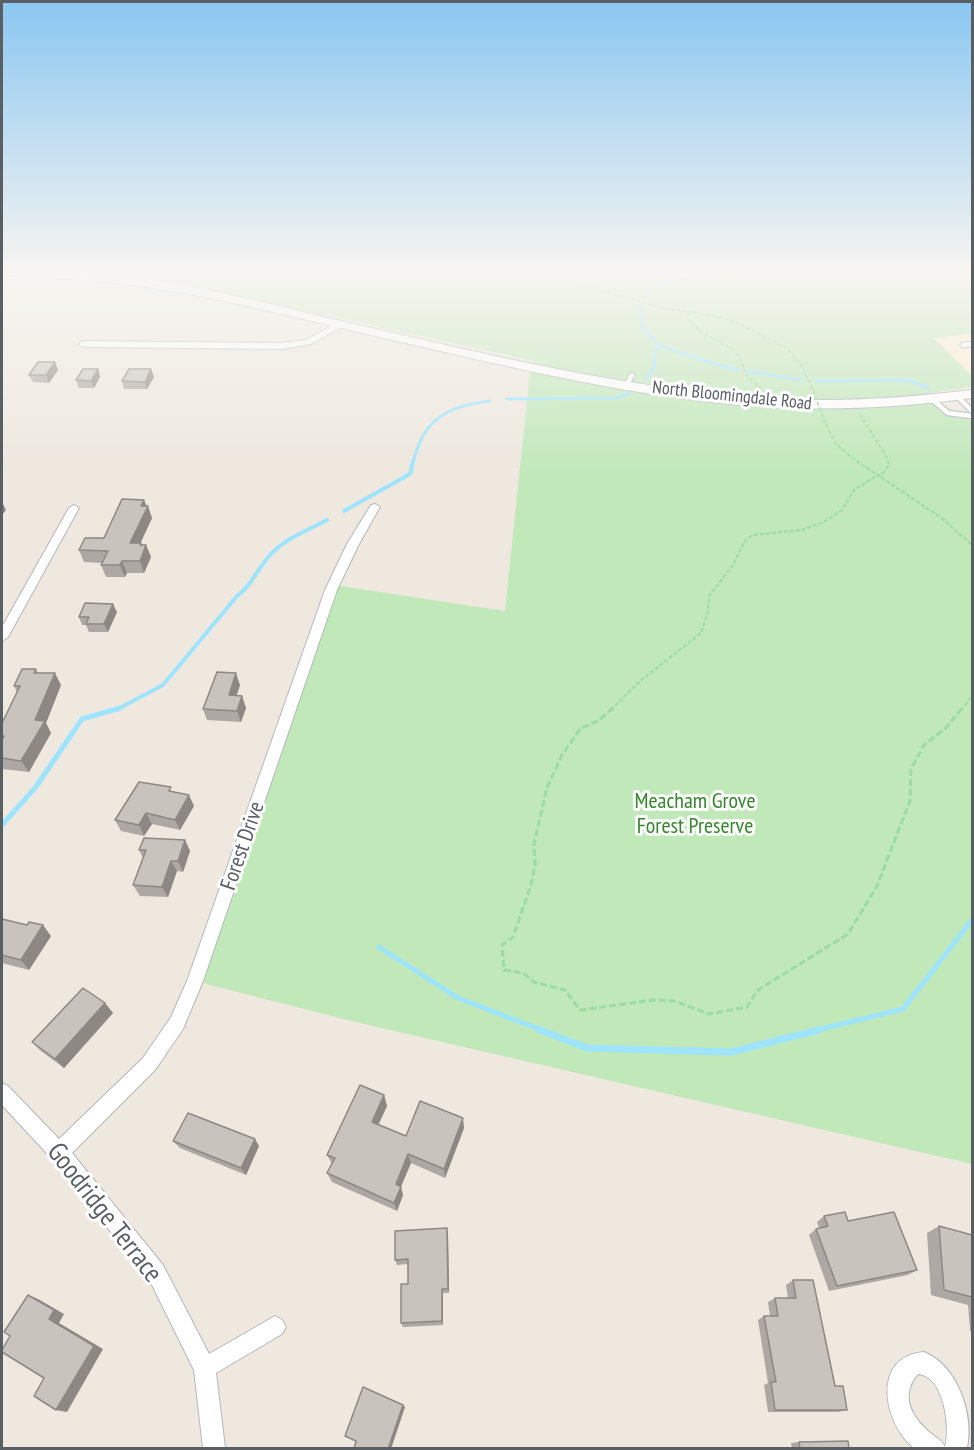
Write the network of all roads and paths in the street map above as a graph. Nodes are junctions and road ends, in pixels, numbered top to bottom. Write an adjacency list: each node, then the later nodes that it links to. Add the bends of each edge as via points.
1 (306, 341): 5 (street, via 282,346)
2 (426, 341): 11 (main road, North Bloomingdale Road, via 699,396 770,403 856,404)
3 (718, 341): 9 (path, via 731,348)
4 (774, 341): 14 (path, bridge, via 800,363 836,444)
5 (83, 344)
6 (972, 344): 7 (lane)
7 (963, 345)
8 (972, 394): 10 (main road, North Bloomingdale Road)
9 (765, 396)
10 (957, 396): 11 (main road, North Bloomingdale Road); 13 (lane)
11 (932, 399): 13 (lane, via 948,413)
12 (860, 414): 14 (path, via 888,458 889,465)
13 (972, 414)
14 (879, 476): 17 (path, via 943,519); 19 (path, via 854,490 842,510 824,522 802,530 752,535 709,596 701,633 639,682 598,721 581,728 562,755 547,788 534,844 531,885 513,937 502,945 504,970 523,973 534,982 565,990 580,1011 654,1000 674,1001 709,1014 747,1006 758,990 848,933 877,886 910,801 915,761 924,745 946,728)
15 (375, 507): 21 (street, Forest Drive, via 331,590 177,1023 149,1064)
16 (74, 508): 18 (street)
17 (972, 545)
18 (2, 637)
19 (972, 696)
20 (2, 1092): 21 (street, Goodridge Terrace)
21 (59, 1152): 23 (street, Goodridge Terrace, via 156,1272)
22 (275, 1327): 23 (street)
23 (205, 1368): 25 (street, Goodridge Terrace)
24 (972, 1425): 26 (street, via 966,1396 952,1377 936,1365 913,1365 899,1381 900,1409 915,1436); 27 (street, via 968,1437)
25 (214, 1449)
26 (934, 1449)
27 (956, 1449)

